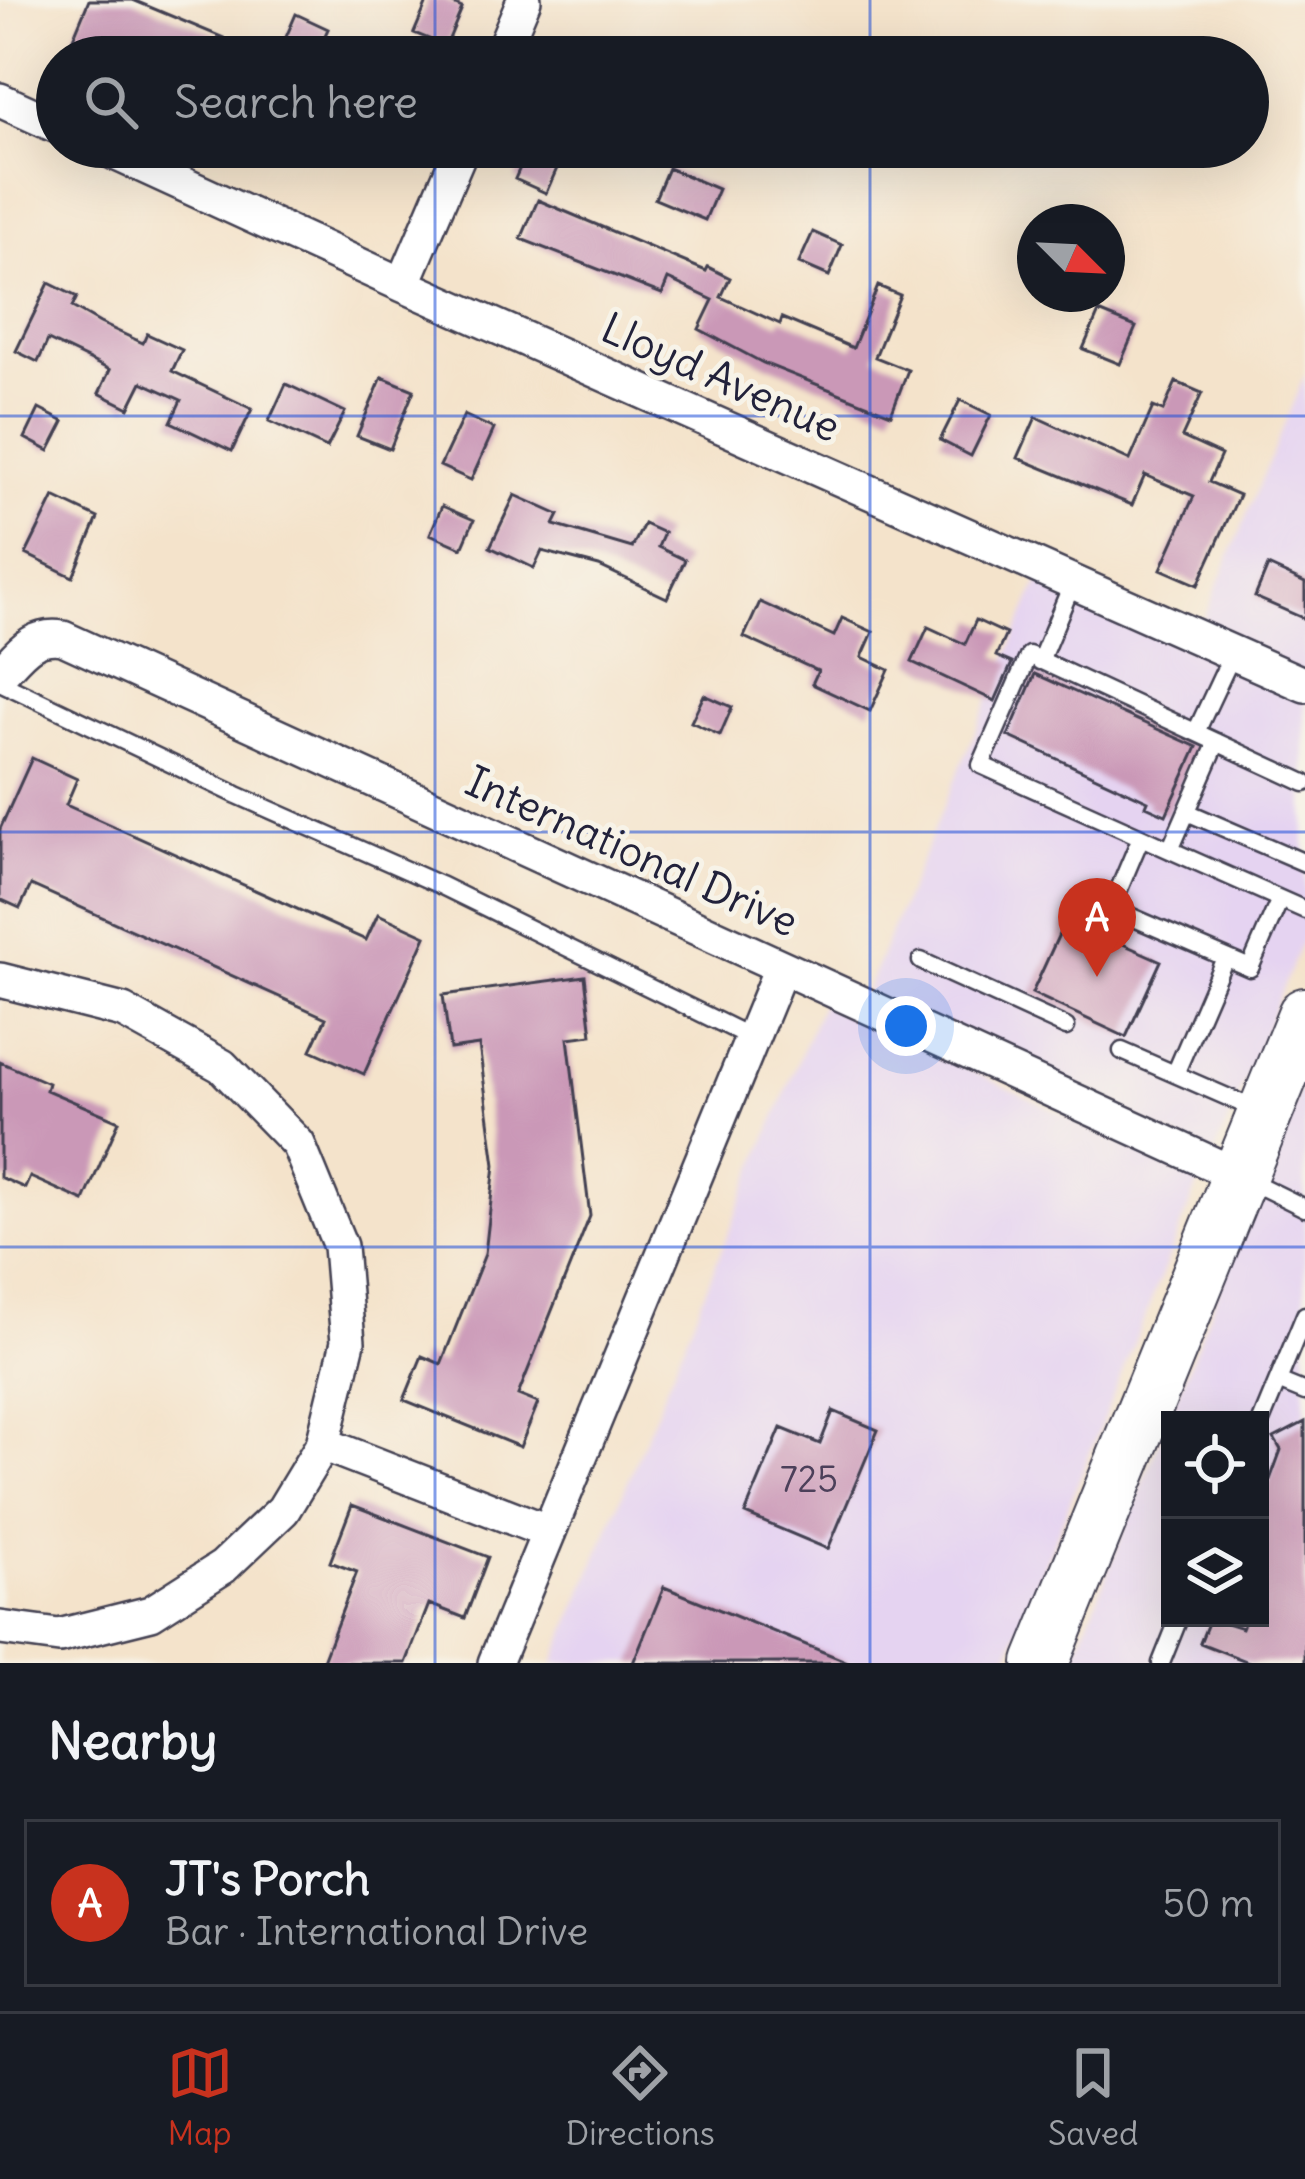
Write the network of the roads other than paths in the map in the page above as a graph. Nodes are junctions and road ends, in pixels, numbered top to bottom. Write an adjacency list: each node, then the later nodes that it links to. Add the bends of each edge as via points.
1 (524, 0): 2 (street)
2 (509, 36)
3 (0, 100): 4 (street)
4 (36, 116)
5 (148, 168): 7 (street, Lloyd Avenue)
6 (453, 168): 7 (street)
7 (403, 285): 8 (street, Lloyd Avenue)
8 (1073, 582): 9 (street, Lloyd Avenue); 10 (lane)
9 (1233, 653): 12 (street, Lloyd Avenue); 13 (lane)
10 (1040, 661): 13 (lane); 17 (lane, via 1029,655 981,766)
11 (0, 678): 24 (street, International Drive, via 33,640 63,638); 28 (lane)
12 (1305, 685)
13 (1196, 732): 14 (lane)
14 (1217, 742): 15 (lane); 16 (lane)
15 (1305, 783)
16 (1187, 812): 18 (lane); 19 (lane)
17 (1141, 837): 18 (lane); 22 (lane, via 1111,908)
18 (1170, 850): 20 (lane)
19 (1305, 862)
20 (1280, 899): 21 (lane); 22 (lane, via 1250,968)
21 (1305, 910)
22 (1225, 958): 30 (lane)
23 (921, 961): 27 (lane)
24 (781, 968): 28 (street); 32 (street, International Drive)
25 (0, 980): 38 (street, via 123,1011 222,1066 298,1144 340,1246 348,1342)
26 (1305, 1015): 31 (main road)
27 (1066, 1027)
28 (752, 1037): 39 (street)
29 (1122, 1051): 30 (lane)
30 (1175, 1074): 31 (lane)
31 (1264, 1113): 32 (main road)
32 (1237, 1175): 33 (lane); 43 (main road)
33 (1305, 1208)
34 (1305, 1315): 35 (lane)
35 (1278, 1381): 36 (lane); 37 (lane)
36 (1305, 1392)
37 (1265, 1411)
38 (323, 1444): 39 (street); 41 (street, via 283,1510 223,1567 151,1613 59,1636)
39 (549, 1532): 42 (street)
40 (1175, 1627): 44 (lane)
41 (0, 1628)
42 (495, 1663)
43 (1041, 1663)
44 (1161, 1663)

